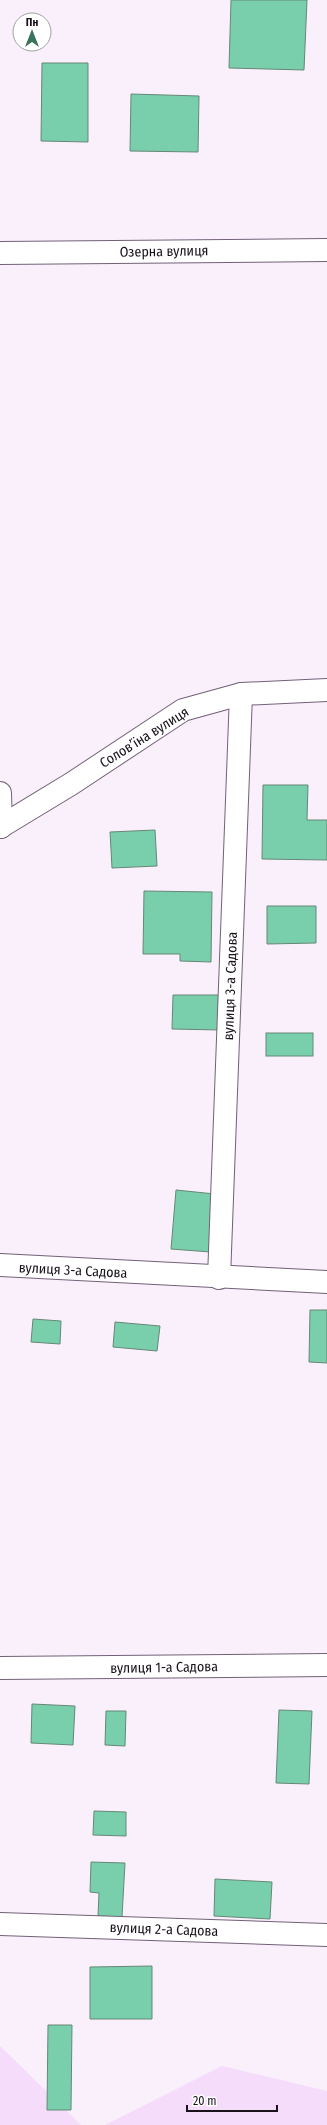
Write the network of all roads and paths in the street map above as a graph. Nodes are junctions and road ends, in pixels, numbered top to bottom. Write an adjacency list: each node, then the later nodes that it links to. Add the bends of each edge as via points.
1 (327, 250): 2 (street, Озерна вулиця)
2 (0, 253)
3 (327, 690): 4 (street, Соловʼїна вулиця)
4 (241, 694): 6 (street, Соловʼїна вулиця, via 183,710 71,784); 8 (street, вулиця 3-а Садова)
5 (0, 794): 6 (street, Соловʼїна вулиця)
6 (0, 827)
7 (0, 1265): 8 (street, вулиця 3-а Садова)
8 (219, 1278): 9 (street, вулиця 3-а Садова)
9 (327, 1282)
10 (327, 1665): 11 (street, вулиця 1-а Садова)
11 (0, 1668)
12 (0, 1924): 13 (street, вулиця 2-а Садова)
13 (327, 1935)

